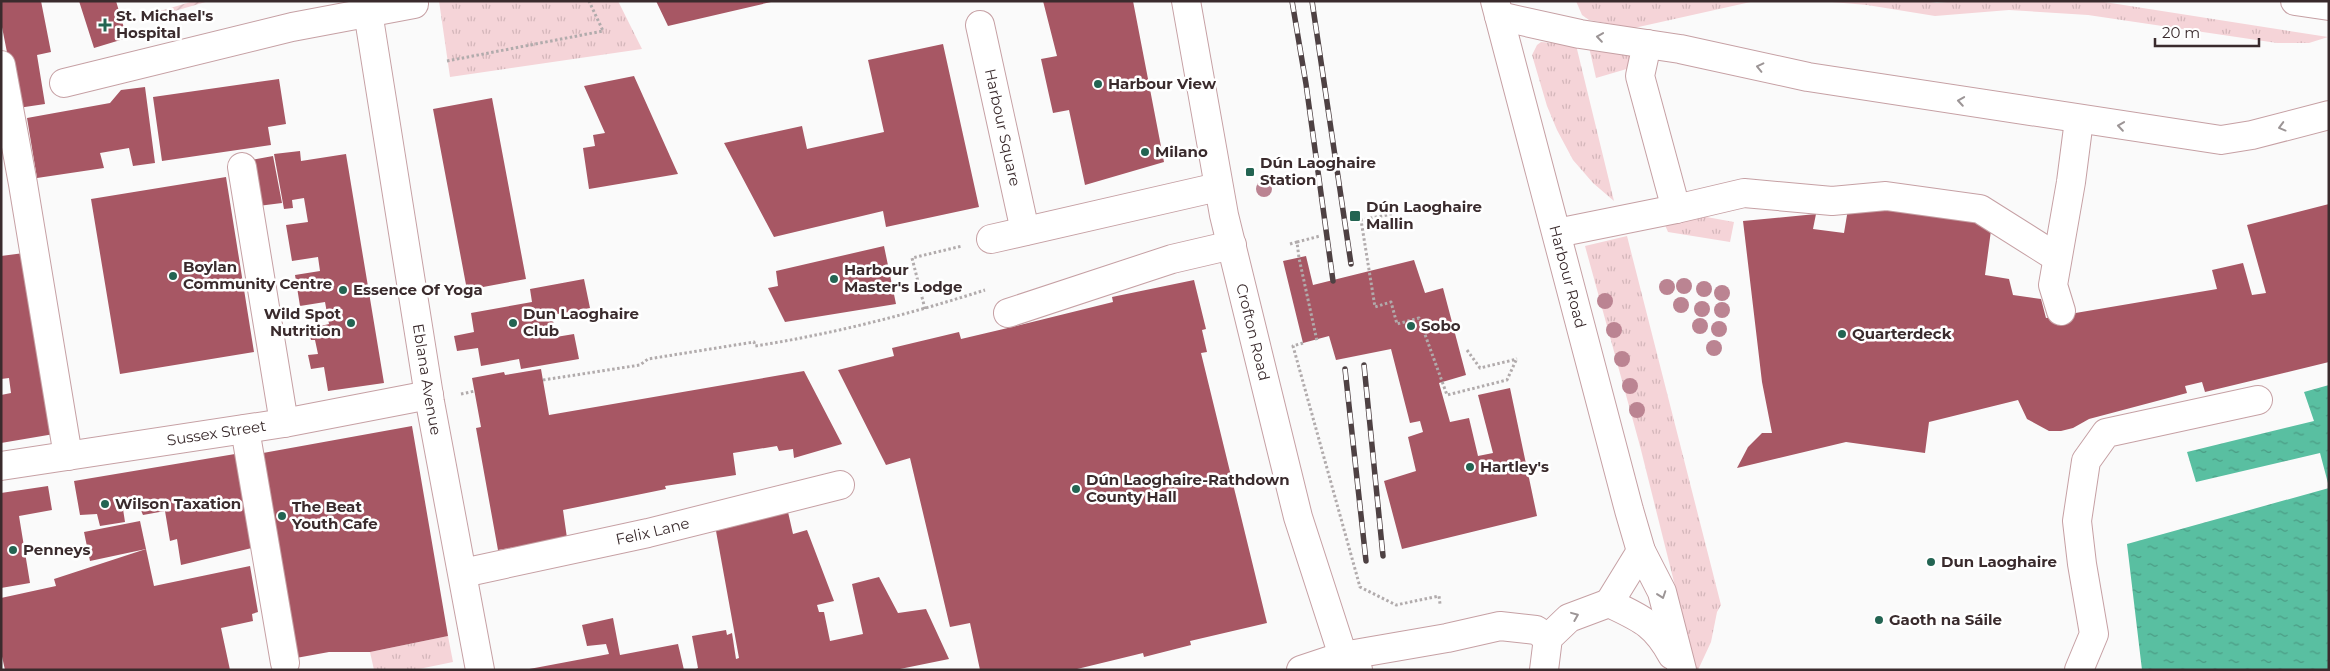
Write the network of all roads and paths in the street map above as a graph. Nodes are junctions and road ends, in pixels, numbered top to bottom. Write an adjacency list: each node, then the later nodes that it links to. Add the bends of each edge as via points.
1 (589, 1): 10 (path, via 603,31)
2 (1186, 1): 17 (main road, Crofton Road)
3 (2296, 1): 5 (main road)
4 (414, 4): 7 (main road)
5 (2329, 6)
6 (1497, 8): 9 (main road, one-way to 6, via 1580,34); 23 (main road, Harbour Road)
7 (368, 12): 12 (main road, via 292,27); 39 (main road, Eblana Avenue)
8 (980, 25): 22 (main road, Harbour Square)
9 (1647, 44): 14 (main road, one-way to 9, via 1808,77 1680,48); 18 (main road, via 1640,76)
10 (447, 61)
11 (1, 65): 16 (main road)
12 (64, 84)
13 (2329, 115): 14 (main road, one-way to 14, via 2222,140)
14 (2079, 120): 30 (main road)
15 (242, 167): 41 (main road)
16 (12, 186): 43 (main road)
17 (1218, 187): 22 (main road); 28 (main road, Crofton Road)
18 (1676, 209): 23 (main road); 30 (main road, via 1744,193 1832,201 1886,196 1980,209)
19 (1392, 214): 20 (path)
20 (1361, 220): 21 (path); 37 (path, via 1374,307 1391,302 1397,324 1419,318 1447,395 1507,380 1518,358 1480,368)
21 (1353, 221)
22 (1025, 231): 25 (main road)
23 (1557, 233): 46 (main road, Harbour Road)
24 (1320, 236): 26 (path)
25 (991, 239)
26 (1298, 242): 27 (path); 35 (path)
27 (1290, 244)
28 (1232, 246): 33 (main road, via 1172,260); 52 (main road, Crofton Road, via 1298,517)
29 (933, 254): 31 (path, via 912,258)
30 (2056, 257): 32 (main road, via 2053,285)
31 (925, 309)
32 (2061, 311)
33 (1008, 313)
34 (783, 341): 38 (path, via 755,346 754,342 648,359 640,365)
35 (1317, 341)
36 (1303, 342): 49 (path, via 1294,346 1360,587 1396,604 1439,596)
37 (1467, 350)
38 (543, 380)
39 (429, 396): 41 (main road, Sussex Street); 47 (main road, Eblana Avenue)
40 (2258, 400): 57 (main road, via 2106,433 2086,461 2077,521 2094,634)
41 (284, 423): 42 (main road, Sussex Street)
42 (245, 429): 43 (main road, Sussex Street); 51 (main road)
43 (58, 458): 44 (main road, Sussex Street)
44 (1, 466)
45 (840, 485): 47 (main road, Felix Lane, via 648,534)
46 (1641, 551): 48 (main road); 56 (main road, Harbour Road, one-way to 56, via 1662,592)
47 (463, 573): 53 (main road, Eblana Avenue)
48 (1609, 603): 50 (main road, one-way to 48, via 1569,618); 56 (main road, via 1654,628)
49 (1440, 604)
50 (1548, 638): 52 (main road, via 1536,630 1500,626); 55 (main road)
51 (285, 663)
52 (1351, 663): 54 (main road)
53 (480, 670)
54 (1301, 670)
55 (1544, 670)
56 (1681, 670)
57 (2079, 670)

